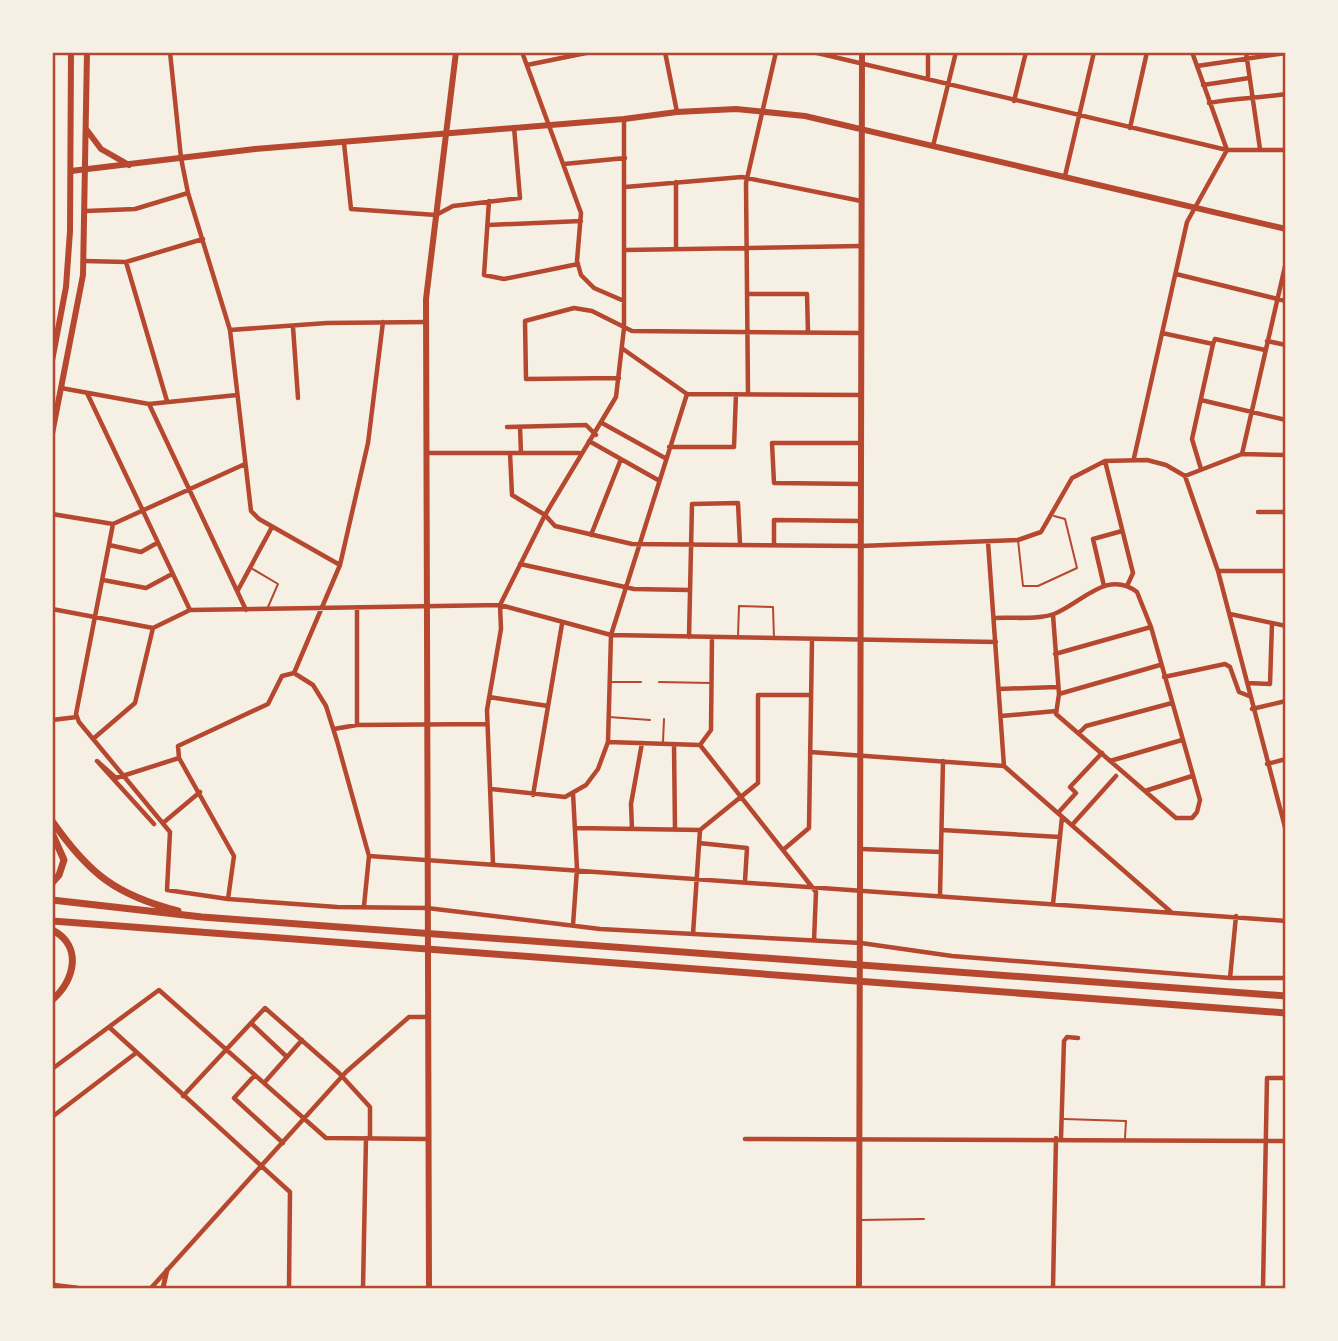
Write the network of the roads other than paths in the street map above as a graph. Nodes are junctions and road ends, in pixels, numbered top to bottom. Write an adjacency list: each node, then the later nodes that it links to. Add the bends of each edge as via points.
1 (71, 52): 33 (main road)
2 (87, 52): 34 (main road)
3 (170, 52): 47 (street)
4 (456, 52): 41 (main road)
5 (522, 52): 20 (street)
6 (591, 52): 20 (street)
7 (665, 52): 31 (street)
8 (776, 52): 30 (street)
9 (813, 52): 19 (street)
10 (862, 52): 19 (main road)
11 (928, 52): 23 (street)
12 (956, 52): 24 (street)
13 (1026, 52): 28 (street)
14 (1094, 52): 32 (street)
15 (1147, 52): 38 (street)
16 (1192, 52): 21 (street)
17 (1286, 53): 18 (street)
18 (1246, 55): 21 (street); 22 (street)
19 (862, 64): 23 (street); 40 (main road)
20 (527, 65): 36 (street)
21 (1197, 66): 25 (street)
22 (1249, 78): 25 (street); 27 (street)
23 (928, 79): 24 (street)
24 (948, 85): 28 (street); 43 (street)
25 (1203, 85): 29 (street)
26 (1286, 94): 27 (street)
27 (1252, 97): 29 (street); 44 (street)
28 (1014, 101): 32 (street)
29 (1209, 103): 45 (street)
30 (763, 110): 31 (main road); 40 (main road); 54 (street)
31 (677, 112): 35 (main road)
32 (1080, 116): 38 (street); 53 (street)
33 (71, 117): 34 (main road); 51 (main road)
34 (86, 117): 39 (main road)
35 (624, 119): 36 (main road); 48 (street)
36 (548, 124): 37 (main road); 49 (street)
37 (514, 127): 41 (main road); 58 (street, via 520,198)
38 (1130, 128): 45 (street)
39 (86, 129): 50 (main road, via 101,149); 52 (main road)
40 (862, 130): 43 (main road); 59 (main road)
41 (447, 133): 42 (main road); 62 (main road)
42 (344, 143): 47 (main road); 62 (street, via 351,209)
43 (933, 146): 53 (main road)
44 (1259, 149): 45 (street); 46 (street)
45 (1227, 150): 60 (street)
46 (1286, 150)
47 (181, 158): 50 (main road); 57 (street)
48 (625, 158): 49 (street); 56 (street)
49 (564, 164): 63 (street)
50 (129, 165): 52 (main road)
51 (71, 171): 52 (main road); 94 (main road, via 66,287)
52 (86, 171): 61 (main road)
53 (1065, 176): 60 (main road)
54 (747, 177): 55 (street); 59 (street); 68 (street)
55 (676, 183): 56 (street); 69 (street)
56 (625, 187): 70 (street)
57 (188, 193): 61 (street, via 135,209); 66 (street)
58 (489, 200): 62 (street, via 453,206); 64 (street)
59 (861, 201): 67 (main road)
60 (1195, 207): 65 (main road); 75 (street)
61 (86, 211): 71 (main road)
62 (436, 215): 81 (main road)
63 (581, 221): 64 (street); 74 (street)
64 (487, 225): 74 (street, via 484,275 504,279)
65 (1286, 229)
66 (203, 239): 72 (street); 84 (street)
67 (861, 246): 68 (street); 88 (main road)
68 (747, 248): 69 (street); 76 (street)
69 (676, 249): 70 (street)
70 (625, 250): 78 (street)
71 (84, 261): 72 (street); 96 (main road)
72 (126, 262): 105 (street)
73 (1286, 262): 77 (street)
74 (578, 264): 78 (street, via 581,275 594,288)
75 (1175, 274): 77 (street); 87 (street)
76 (747, 294): 85 (street); 86 (street, via 807,294)
77 (1277, 299): 79 (street); 89 (street)
78 (624, 301): 83 (street)
79 (1286, 301)
80 (383, 322): 81 (street); 82 (street); 154 (street, via 368,443)
81 (426, 322): 117 (main road)
82 (293, 327): 84 (street); 103 (street)
83 (624, 328): 85 (street); 92 (street); 95 (street, via 592,311 574,308 525,321 526,379)
84 (230, 330): 101 (street)
85 (748, 332): 86 (street); 100 (street)
86 (808, 332): 88 (street)
87 (1163, 332): 90 (street); 124 (street)
88 (861, 333): 102 (main road)
89 (1267, 341): 91 (street); 93 (street)
90 (1213, 344): 93 (street, via 1215,339); 104 (street)
91 (1286, 345)
92 (623, 349): 95 (street); 98 (street)
93 (1265, 350): 107 (street)
94 (52, 361)
95 (619, 378): 109 (street, via 616,397)
96 (61, 388): 97 (street); 112 (main road)
97 (88, 393): 106 (street); 133 (street)
98 (687, 394): 99 (street); 116 (street)
99 (736, 394): 100 (street); 116 (street, via 734,447)
100 (748, 394): 102 (street)
101 (237, 395): 105 (street); 127 (street)
102 (860, 395): 115 (main road)
103 (298, 398)
104 (1201, 400): 107 (street); 128 (street, via 1192,439)
105 (167, 401): 106 (street)
106 (149, 404): 132 (street)
107 (1250, 412): 108 (street); 121 (street)
108 (1286, 420)
109 (602, 423): 113 (street); 123 (street)
110 (507, 427): 111 (street)
111 (520, 427): 113 (street, via 586,425); 119 (street)
112 (52, 434)
113 (596, 435): 114 (street)
114 (589, 441): 120 (street); 125 (street)
115 (860, 443): 131 (main road); 131 (street, via 772,443 774,484)
116 (669, 447): 123 (street)
117 (427, 453): 118 (street); 166 (main road)
118 (510, 453): 119 (street); 137 (street, via 512,495)
119 (520, 453): 120 (street)
120 (580, 453): 137 (street)
121 (1242, 454): 122 (street); 128 (street)
122 (1286, 455)
123 (665, 458): 130 (street)
124 (1134, 458): 126 (street); 129 (street, via 1166,465)
125 (621, 459): 130 (street); 143 (street)
126 (1105, 461): 138 (street, via 1073,478); 142 (street)
127 (244, 464): 132 (street); 141 (street, via 251,510)
128 (1201, 469): 129 (street)
129 (1185, 476): 156 (street)
130 (658, 480): 147 (street)
131 (860, 484): 139 (main road)
132 (189, 489): 133 (street); 163 (street)
133 (142, 512): 140 (street); 146 (street)
134 (1258, 512): 135 (street)
135 (1286, 512)
136 (52, 514): 140 (street)
137 (544, 516): 143 (street, via 555,526); 153 (street)
138 (1053, 516): 144 (street, via 1038,536); 144 (lane, via 1065,519 1077,568 1038,586 1023,586)
139 (860, 521): 150 (street, via 774,520); 152 (main road)
140 (113, 524): 151 (street)
141 (272, 527): 154 (street); 155 (street)
142 (1122, 531): 161 (street, via 1093,539); 162 (street, via 1133,573)
143 (591, 535): 147 (street)
144 (1018, 540): 145 (street)
145 (988, 542): 152 (street); 176 (street)
146 (157, 543): 151 (street, via 141,552); 158 (street)
147 (639, 543): 148 (street); 160 (street)
148 (690, 543): 149 (street); 149 (street, via 692,504 738,503); 164 (street)
149 (740, 544): 150 (street)
150 (774, 544): 152 (street)
151 (109, 545): 159 (street)
152 (860, 546): 188 (main road)
153 (520, 564): 160 (street); 165 (street)
154 (340, 565): 169 (street)
155 (250, 568): 163 (street); 172 (lane, via 278,584)
156 (1218, 571): 157 (street); 173 (street)
157 (1286, 571)
158 (172, 574): 159 (street, via 146,588); 170 (street)
159 (103, 580): 175 (street)
160 (626, 586): 164 (street); 182 (street)
161 (1104, 586): 162 (street); 174 (street)
162 (1127, 586): 181 (street, via 1141,598)
163 (237, 590): 171 (street)
164 (689, 590): 183 (street)
165 (500, 605): 166 (street); 178 (street); 204 (street, via 501,629)
166 (427, 607): 167 (street); 216 (main road)
167 (357, 608): 169 (street); 218 (street)
168 (52, 609): 175 (street)
169 (321, 609): 172 (street); 192 (street)
170 (190, 610): 171 (street); 180 (street)
171 (246, 610): 172 (street)
172 (267, 610)
173 (1230, 614): 177 (street); 198 (street)
174 (1053, 615): 176 (street); 190 (street)
175 (96, 617): 180 (street); 211 (street)
176 (995, 618): 189 (street)
177 (1272, 623): 179 (street); 198 (street, via 1270,684)
178 (562, 624): 182 (street); 207 (street)
179 (1286, 626)
180 (153, 628): 221 (street, via 135,704)
181 (1151, 628): 190 (street); 191 (street)
182 (611, 635): 183 (street); 194 (street)
183 (689, 637): 184 (street)
184 (712, 637): 185 (street); 197 (street)
185 (738, 638): 186 (street); 186 (lane, via 738,606 773,607)
186 (774, 639): 187 (street)
187 (811, 640): 188 (street); 202 (street)
188 (861, 642): 189 (street); 230 (main road)
189 (996, 642): 200 (street)
190 (1055, 653): 199 (street)
191 (1160, 665): 193 (street); 201 (street)
192 (294, 673): 219 (street, via 313,685); 231 (street, via 282,676 268,704 181,743)
193 (1164, 677): 203 (street, via 1225,664 1239,692); 206 (street)
194 (610, 682): 195 (lane); 212 (street)
195 (641, 682)
196 (659, 682): 197 (lane)
197 (711, 683): 227 (street, via 711,730)
198 (1247, 683): 203 (street)
199 (1057, 687): 200 (street); 201 (street)
200 (999, 689): 210 (street)
201 (1059, 694): 209 (street)
202 (811, 695): 228 (street); 245 (street, via 758,695 758,783)
203 (1250, 696): 208 (street)
204 (489, 697): 207 (street); 217 (street)
205 (1286, 701): 208 (street)
206 (1172, 703): 220 (street, via 1086,726); 222 (street)
207 (548, 706): 244 (street)
208 (1252, 709): 235 (street)
209 (1056, 711): 210 (street); 220 (street)
210 (1001, 716): 236 (street)
211 (77, 717): 214 (street); 221 (street)
212 (609, 717): 215 (lane); 223 (street)
213 (664, 719): 225 (lane)
214 (52, 720)
215 (650, 720)
216 (427, 724): 217 (street); 218 (street); 265 (main road)
217 (487, 724): 240 (street)
218 (357, 725): 219 (street)
219 (334, 729): 264 (street)
220 (1079, 733): 229 (street)
221 (93, 739): 237 (street)
222 (1182, 740): 234 (street); 239 (street)
223 (608, 742): 224 (street); 243 (street, via 598,769)
224 (642, 743): 225 (street); 253 (street, via 631,804)
225 (662, 744): 226 (street)
226 (674, 744): 227 (street); 254 (street)
227 (700, 745): 245 (street)
228 (810, 752): 230 (street); 262 (street, via 809,828)
229 (1102, 753): 234 (street); 246 (street, via 1070,787 1076,793)
230 (861, 755): 233 (street); 261 (main road)
231 (178, 758): 237 (street); 242 (street)
232 (1286, 759): 235 (street)
233 (943, 761): 236 (street); 256 (street)
234 (1111, 761): 241 (street)
235 (1268, 764): 247 (street)
236 (1004, 766): 246 (street)
237 (123, 775): 249 (street); 250 (street, via 116,778 97,761)
238 (1116, 776): 251 (street)
239 (1192, 776): 241 (street); 241 (street, via 1200,800 1192,818 1176,818)
240 (491, 789): 244 (street); 266 (street)
241 (1145, 791)
242 (200, 792): 249 (street); 274 (street, via 234,856)
243 (573, 793): 244 (street, via 565,797); 252 (street)
244 (533, 795)
245 (741, 797): 255 (street); 262 (street)
246 (1060, 815): 251 (street); 259 (street)
247 (1284, 816): 257 (street)
248 (52, 821): 281 (highway, via 101,879 129,896)
249 (163, 823): 274 (street, via 170,832 167,890)
250 (153, 824)
251 (1072, 825): 279 (street)
252 (576, 828): 253 (street); 267 (street)
253 (632, 829): 254 (street)
254 (675, 830): 255 (street)
255 (699, 830): 260 (street)
256 (942, 830): 259 (street); 263 (street)
257 (1286, 831)
258 (52, 833): 270 (highway, via 64,860)
259 (1060, 838): 276 (street)
260 (699, 844): 268 (street); 269 (street, via 747,848)
261 (861, 849): 263 (street); 272 (main road)
262 (783, 850): 271 (street)
263 (941, 852): 273 (street)
264 (369, 856): 265 (street); 277 (street)
265 (428, 859): 266 (street); 278 (main road)
266 (493, 864): 267 (street)
267 (577, 869): 268 (street); 284 (street)
268 (698, 878): 269 (street); 286 (street)
269 (745, 881): 271 (street)
270 (52, 883)
271 (812, 886): 272 (street); 287 (street, via 816,892)
272 (861, 889): 273 (street); 288 (main road)
273 (940, 896): 276 (street)
274 (228, 899): 277 (street)
275 (52, 900): 281 (highway)
276 (1054, 904): 279 (street)
277 (364, 907): 278 (street)
278 (427, 908): 284 (street); 294 (main road)
279 (1171, 911): 280 (street)
280 (1236, 916): 283 (street); 289 (street)
281 (202, 917): 291 (highway)
282 (52, 920): 293 (highway)
283 (1286, 921)
284 (573, 925): 286 (street)
285 (52, 930): 292 (highway, via 68,943 73,964 69,980)
286 (693, 934): 287 (street)
287 (814, 941): 288 (street)
288 (861, 943): 289 (street, via 952,956); 316 (main road)
289 (1230, 978): 290 (street)
290 (1286, 978)
291 (1286, 996)
292 (52, 1000)
293 (1286, 1013)
294 (427, 1017): 304 (street, via 409,1017); 313 (main road)
295 (251, 1023): 298 (street, via 265,1008); 299 (street); 301 (street)
296 (109, 1027): 299 (street, via 159,990); 300 (street); 302 (street)
297 (1078, 1038): 310 (street, via 1064,1041)
298 (302, 1040): 301 (street); 304 (street)
299 (226, 1049): 303 (street); 307 (street)
300 (136, 1053): 307 (street); 308 (street)
301 (287, 1057): 306 (street)
302 (52, 1069)
303 (255, 1075): 306 (street); 319 (street, via 234,1098)
304 (341, 1077): 309 (street); 311 (street, via 370,1107)
305 (1286, 1078): 317 (street, via 1267,1078)
306 (264, 1083): 309 (street)
307 (183, 1096): 320 (street)
308 (52, 1117)
309 (304, 1118): 311 (street, via 326,1138); 319 (street)
310 (1061, 1119): 312 (street); 315 (lane, via 1126,1121)
311 (368, 1138): 313 (street); 329 (street)
312 (1058, 1138): 315 (street); 316 (street); 332 (street)
313 (427, 1139): 330 (main road)
314 (745, 1139): 316 (street)
315 (1125, 1139): 317 (street)
316 (860, 1140): 322 (main road)
317 (1267, 1141): 318 (street); 333 (street)
318 (1286, 1141)
319 (283, 1143): 320 (street)
320 (262, 1166): 323 (street); 328 (street, via 290,1192)
321 (924, 1219): 322 (lane)
322 (859, 1220): 331 (main road)
323 (167, 1270): 326 (street); 327 (street)
324 (52, 1285): 325 (street)
325 (77, 1289)
326 (151, 1289)
327 (163, 1289)
328 (289, 1289)
329 (363, 1289)
330 (429, 1289)
331 (859, 1289)
332 (1053, 1289)
333 (1263, 1289)

